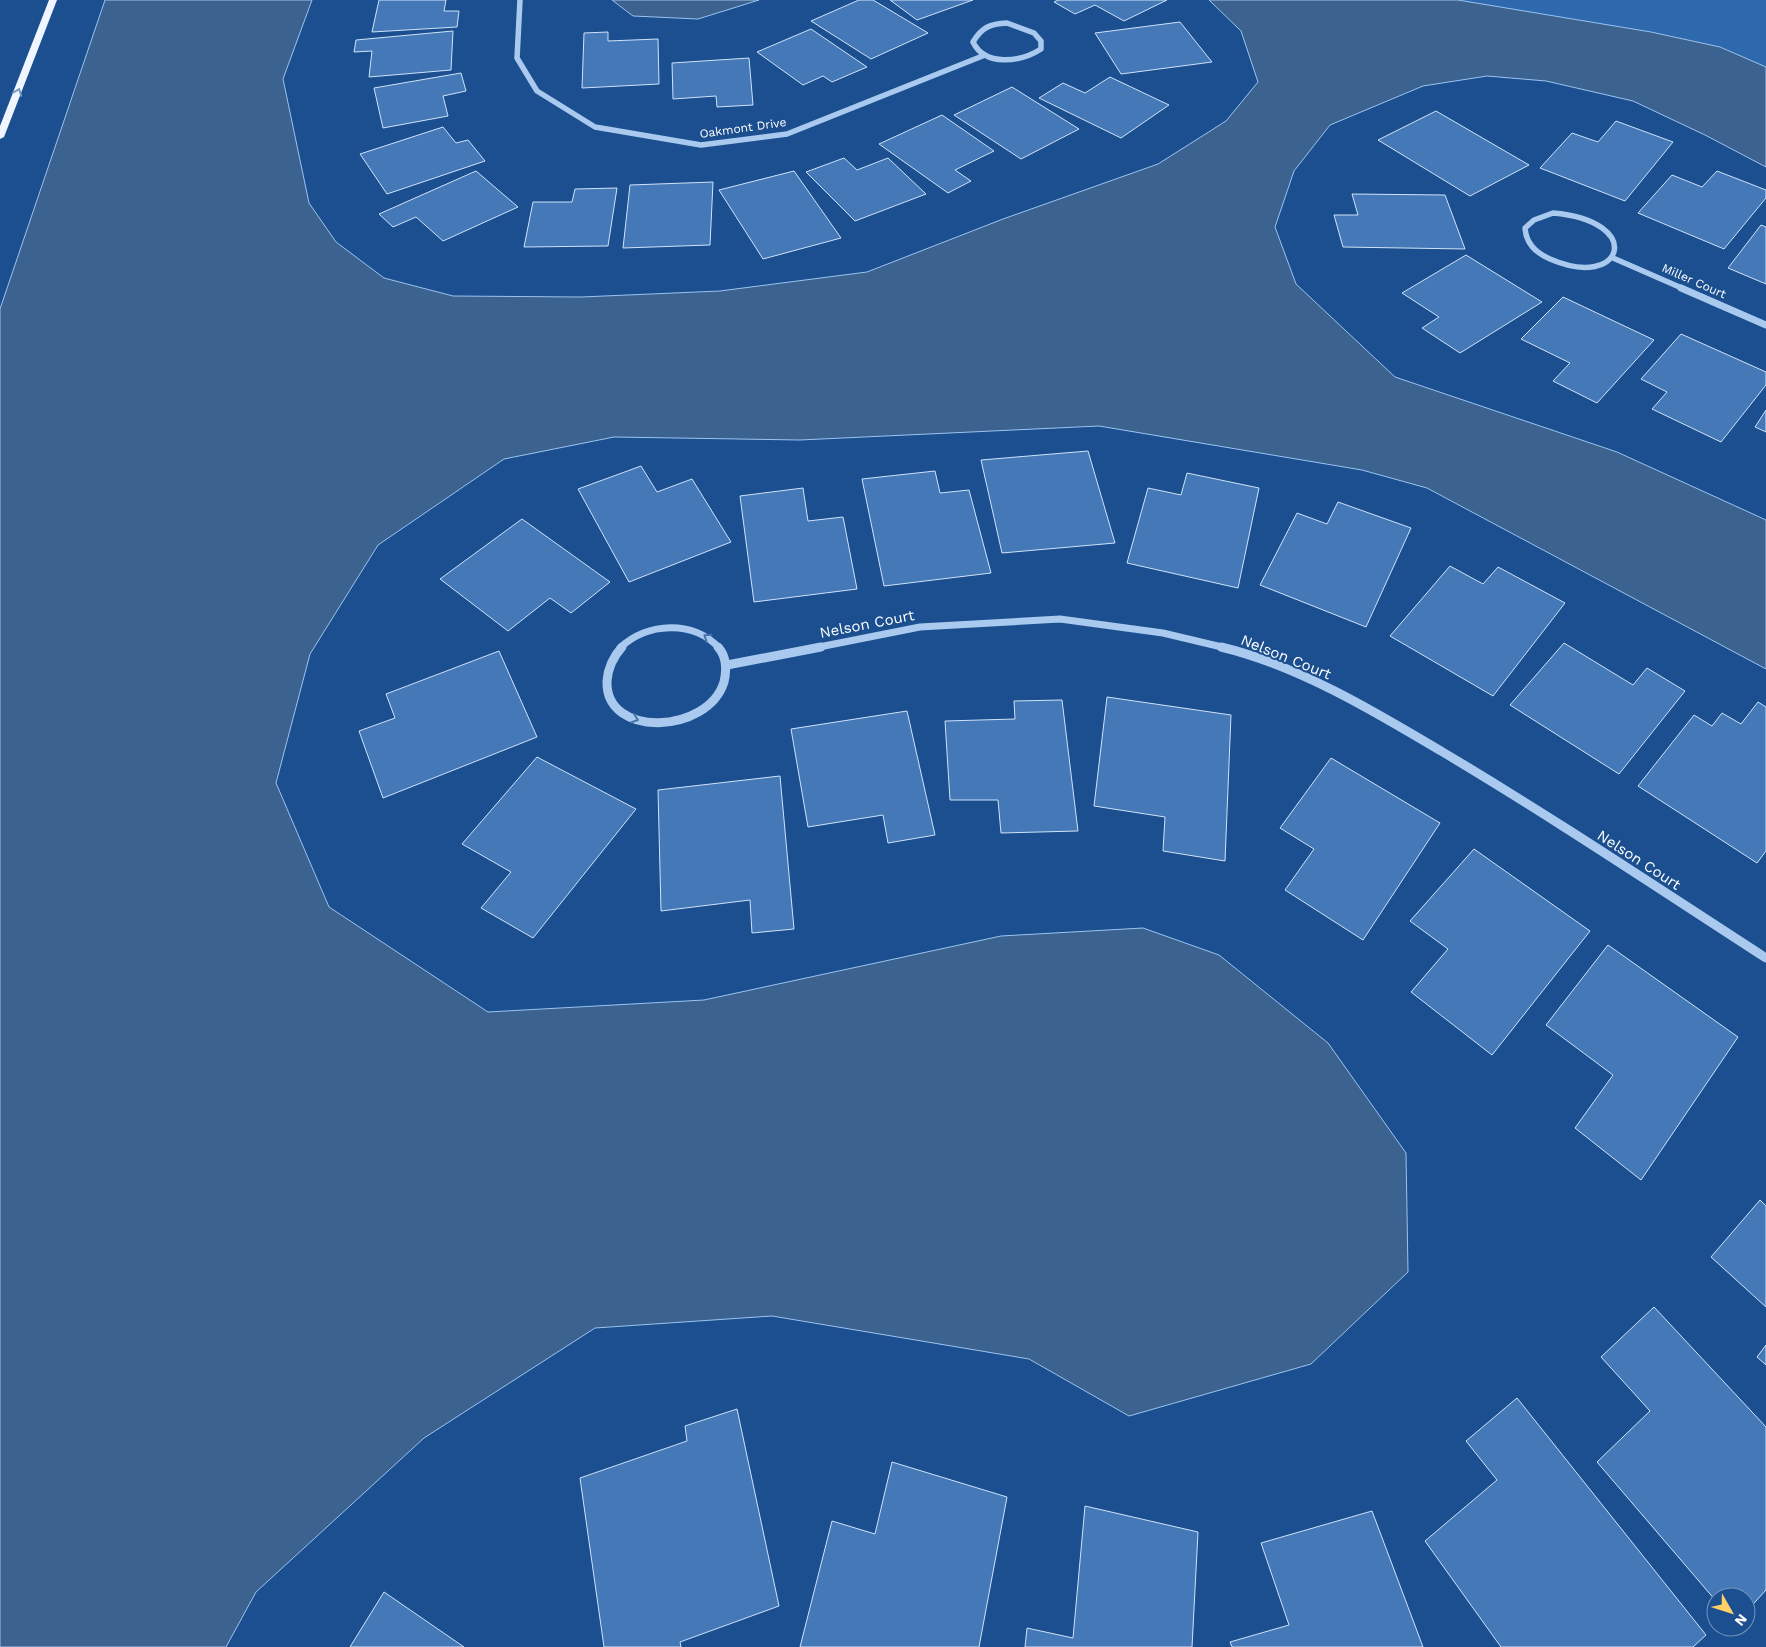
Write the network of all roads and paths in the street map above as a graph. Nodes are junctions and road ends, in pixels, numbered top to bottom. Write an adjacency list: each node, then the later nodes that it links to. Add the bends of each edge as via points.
1 (53, 0): 4 (main road, one-way to 1)
2 (520, 0): 3 (street, Oakmont Drive, via 517,58 538,91 595,127 701,145 787,134)
3 (985, 55): 3 (street, via 997,59 1024,59 1035,54 1042,41 1030,28 991,25 974,36 977,50)
4 (0, 137)
5 (1613, 258): 5 (street, via 1616,248 1613,238 1603,227 1579,217 1553,213 1538,216 1528,223 1524,232 1527,243 1536,253 1560,264 1588,268 1603,265); 6 (street, Miller Court)
6 (1766, 325)
7 (728, 665): 7 (street, one-way to 7, via 720,648 705,635 684,628 661,628 639,634 620,647 609,664 605,684 611,701 626,716 648,724 672,724 696,716 714,702 725,685); 8 (street, Nelson Court, via 920,627 1060,619 1163,633 1248,653 1358,702 1490,780)
8 (1766, 958)

